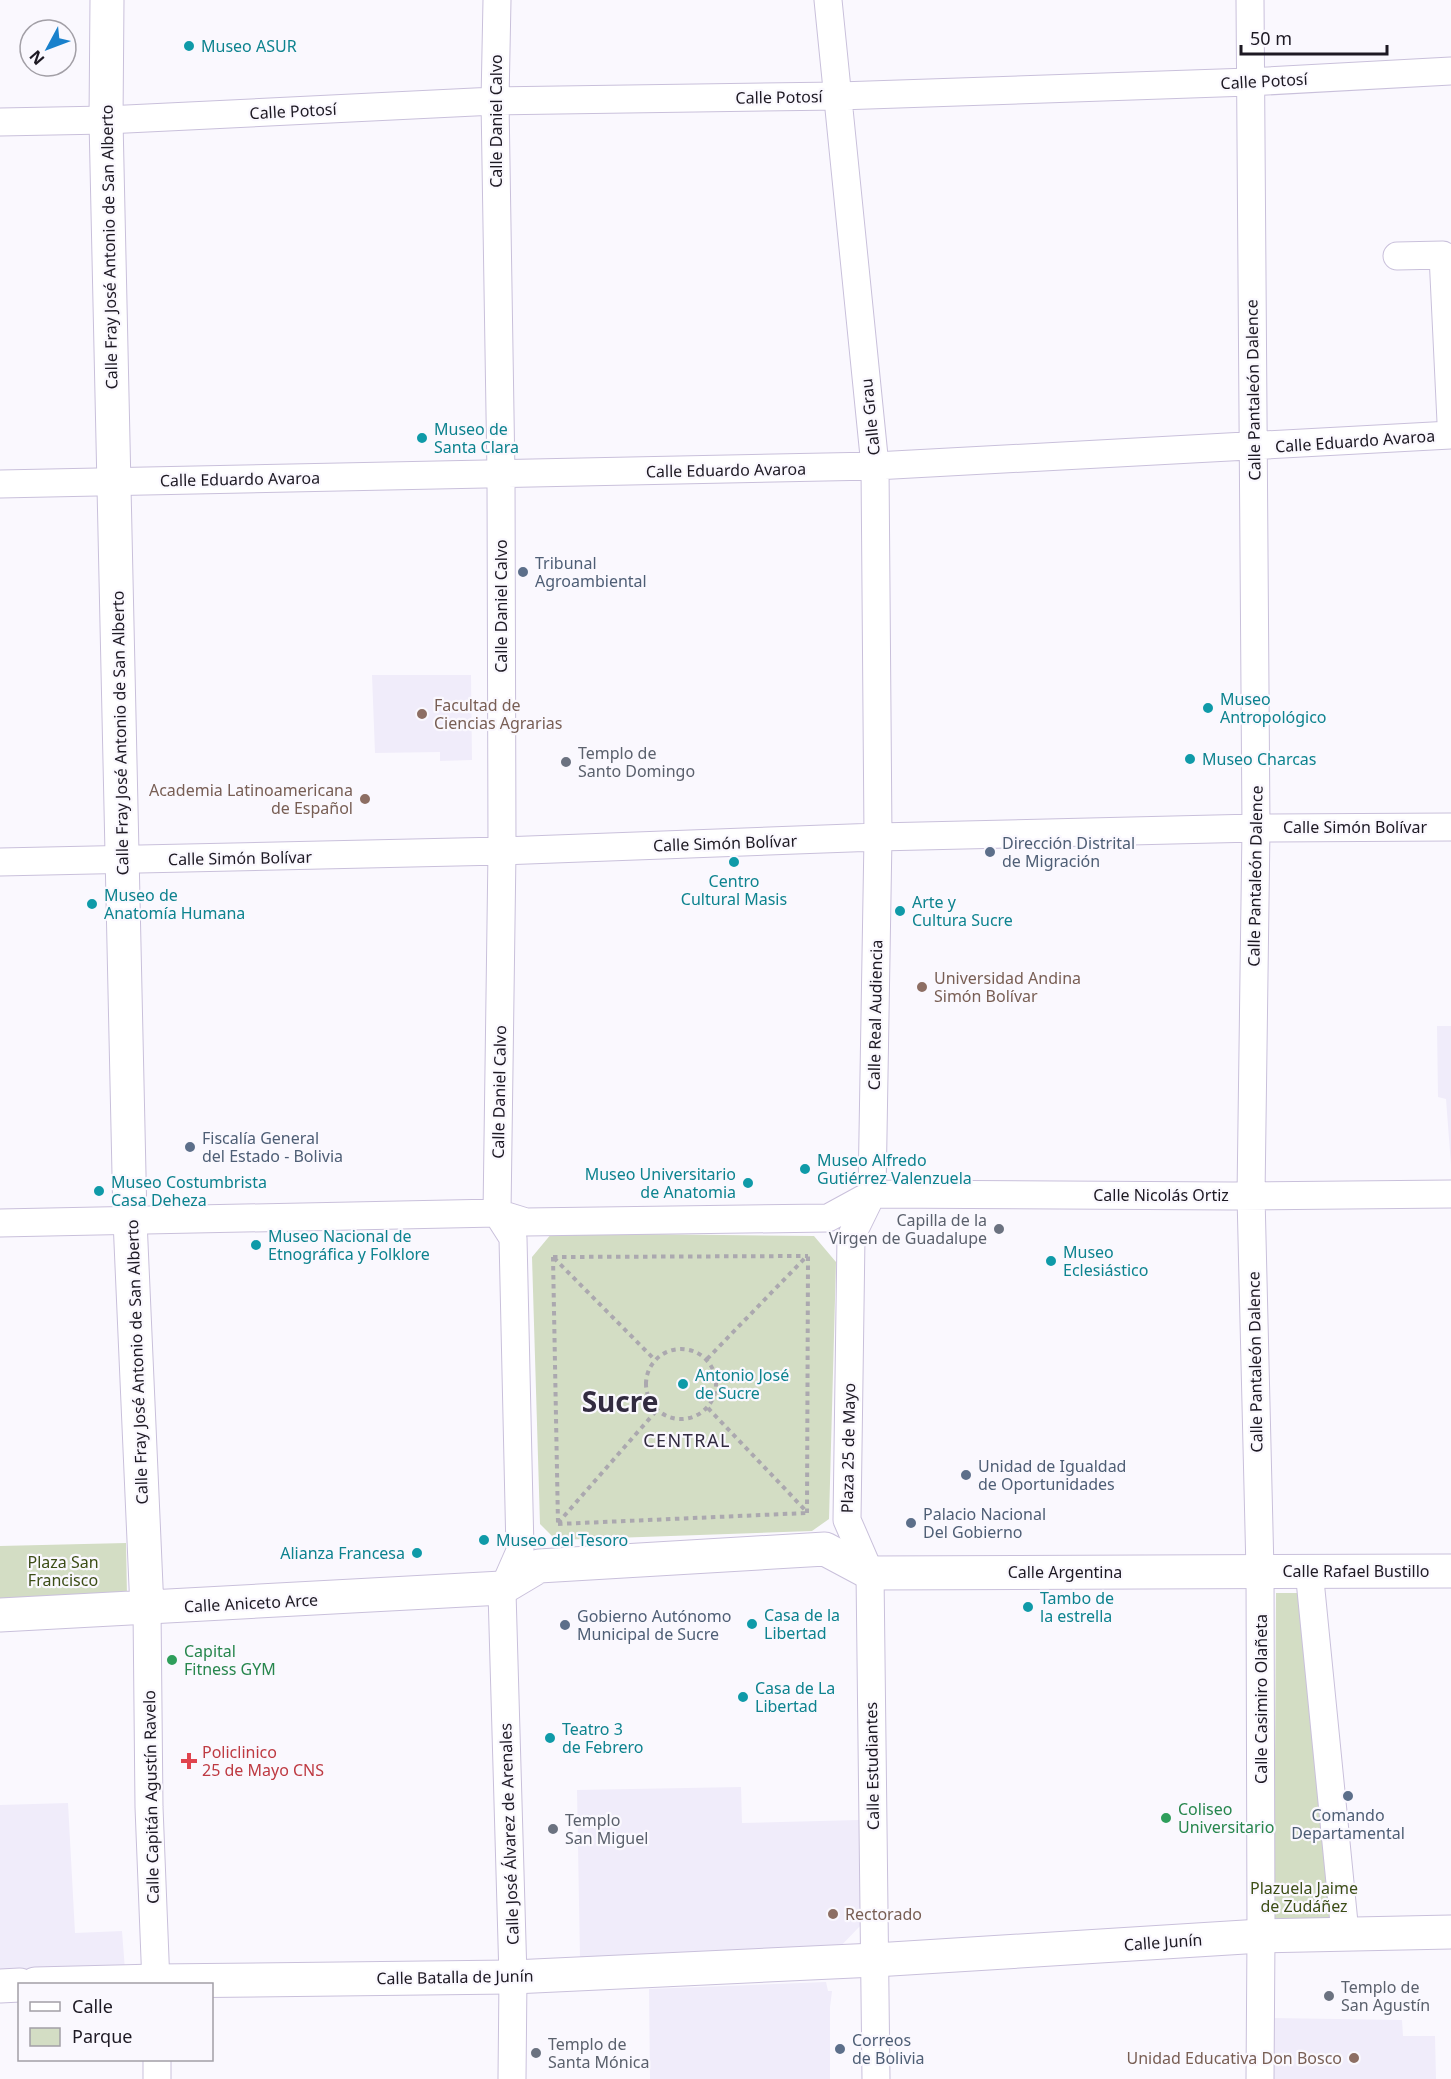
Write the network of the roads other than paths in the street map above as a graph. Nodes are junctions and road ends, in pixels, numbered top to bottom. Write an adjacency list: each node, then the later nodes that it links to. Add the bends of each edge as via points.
1 (107, 0): 9 (main road, Calle Fray José Antonio de San Alberto)
2 (497, 0): 8 (street, Calle Daniel Calvo)
3 (828, 0): 7 (street, Calle Grau)
4 (1250, 0): 6 (street, Calle Pantaleón Dalence)
5 (1451, 71): 6 (street, Calle Potosí)
6 (1249, 82): 7 (street, Calle Potosí); 14 (street, Calle Pantaleón Dalence)
7 (839, 96): 8 (street, Calle Potosí); 15 (street, Calle Grau)
8 (495, 100): 9 (street, Calle Potosí); 16 (street, Calle Daniel Calvo)
9 (106, 120): 10 (street, Calle Potosí); 17 (main road, Calle Fray José Antonio de San Alberto)
10 (0, 122)
11 (1397, 255): 12 (street, via 1443,255)
12 (1451, 422)
13 (1451, 435): 14 (street, Calle Eduardo Avaroa)
14 (1254, 447): 15 (street, Calle Eduardo Avaroa); 20 (street, Calle Pantaleón Dalence)
15 (875, 466): 16 (street, Calle Eduardo Avaroa); 21 (street, Calle Grau)
16 (501, 475): 17 (street, Calle Eduardo Avaroa); 22 (street, Calle Daniel Calvo)
17 (114, 481): 18 (street, Calle Eduardo Avaroa); 23 (main road, Calle Fray José Antonio de San Alberto)
18 (0, 484)
19 (1451, 827): 20 (street, Calle Simón Bolívar)
20 (1256, 828): 21 (street, Calle Simón Bolívar); 27 (street, Calle Pantaleón Dalence)
21 (878, 837): 22 (street, Calle Simón Bolívar); 25 (street, Calle Real Audiencia)
22 (502, 851): 23 (street, Calle Simón Bolívar); 28 (street, Calle Daniel Calvo)
23 (123, 860): 24 (street, Calle Simón Bolívar); 29 (main road, Calle Fray José Antonio de San Alberto)
24 (0, 862)
25 (872, 1194): 27 (street, Calle Nicolás Ortiz); 28 (street, via 828,1218 526,1222); 34 (street, Plaza 25 de Mayo, via 851,1237 847,1520)
26 (1451, 1194): 27 (street, Calle Nicolás Ortiz)
27 (1251, 1196): 32 (street, Calle Pantaleón Dalence)
28 (497, 1213): 29 (street); 35 (street, via 513,1239 520,1551)
29 (130, 1220): 30 (street); 36 (main road, Calle Fray José Antonio de San Alberto)
30 (0, 1223)
31 (1309, 1570): 32 (main road, Calle Rafael Bustillo); 33 (main road, Calle Rafael Bustillo); 39 (street)
32 (1260, 1571): 34 (main road, Calle Argentina); 40 (street, Calle Casimiro Olañeta)
33 (1451, 1571)
34 (870, 1573): 35 (main road, via 825,1549 539,1566); 41 (street, Calle Estudiantes)
35 (502, 1588): 36 (main road, Calle Aniceto Arce); 42 (street, Calle José Álvarez de Arenales)
36 (147, 1609): 37 (main road, Calle Aniceto Arce); 43 (street, Calle Capitán Agustín Ravelo)
37 (0, 1615)
38 (1451, 1932): 39 (main road, Calle Junín)
39 (1345, 1933): 40 (main road, Calle Junín)
40 (1261, 1935): 41 (main road, Calle Junín); 50 (street, Calle Casimiro Olañeta)
41 (875, 1960): 42 (main road, Calle Batalla de Junín); 49 (street, Calle Estudiantes)
42 (513, 1977): 43 (main road, Calle Batalla de Junín); 48 (street, Calle José Álvarez de Arenales)
43 (156, 1983)
44 (18, 1985): 45 (main road)
45 (0, 1986)
46 (157, 2061): 47 (street)
47 (157, 2079)
48 (512, 2079)
49 (876, 2079)
50 (1260, 2079)

